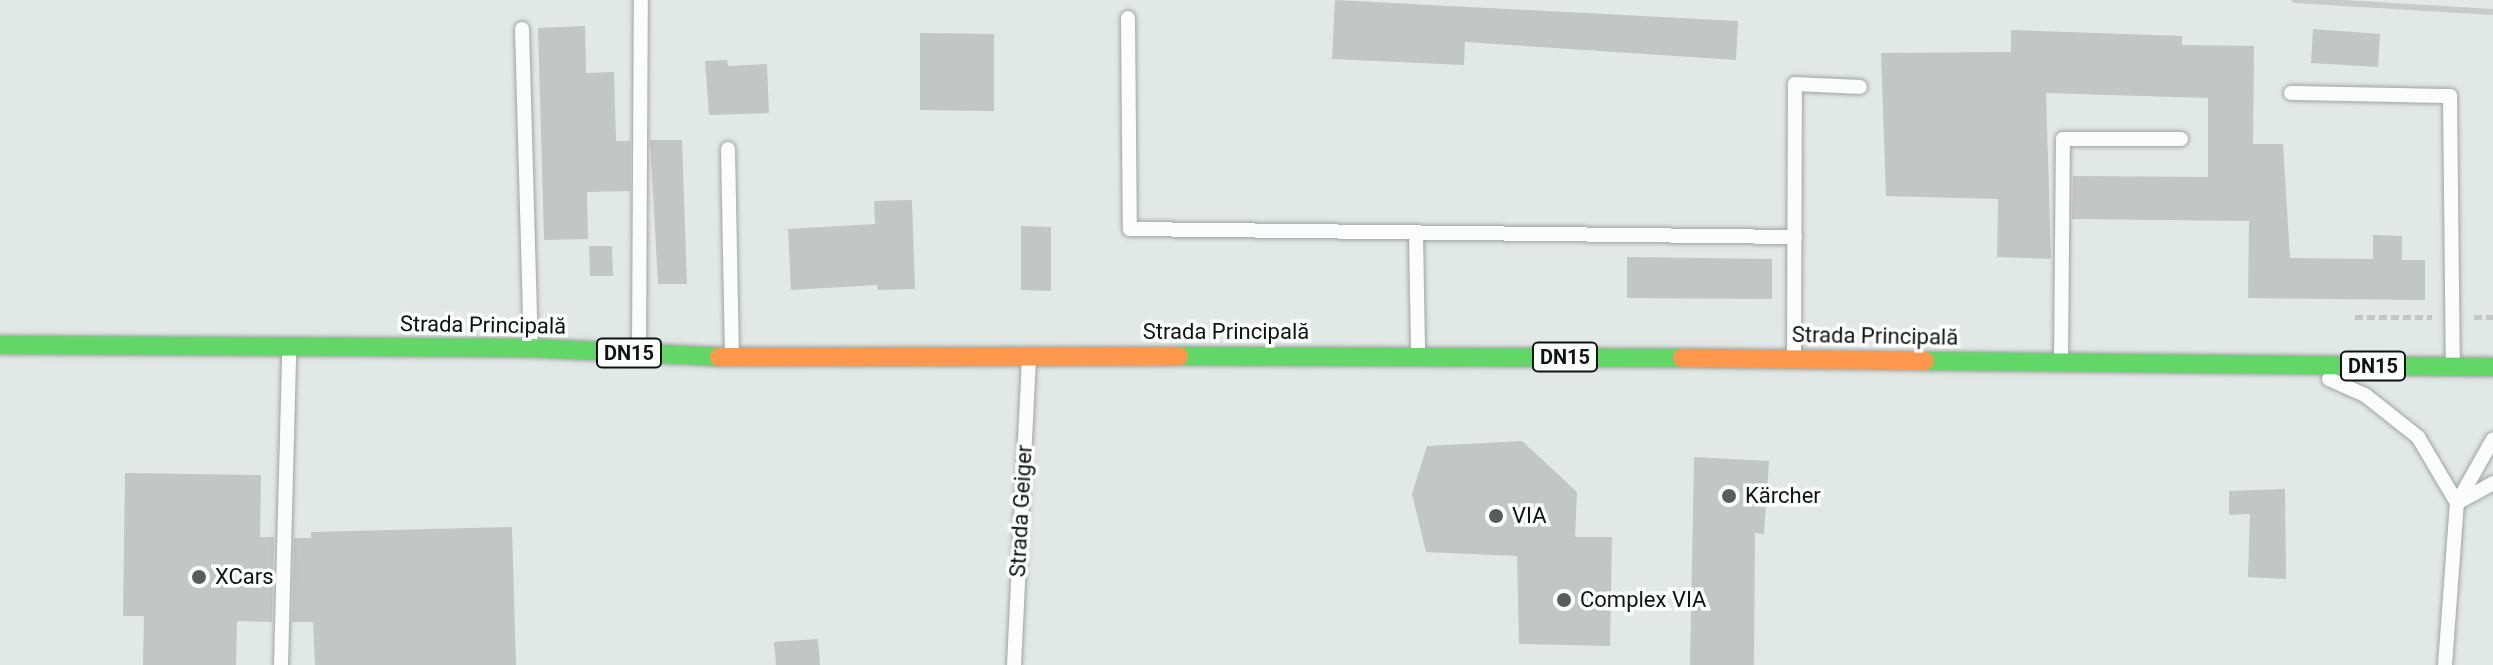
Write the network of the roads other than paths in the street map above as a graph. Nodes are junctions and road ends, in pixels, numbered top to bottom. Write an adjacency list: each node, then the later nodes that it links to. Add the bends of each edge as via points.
1 (641, 0): 13 (lane)
2 (1128, 18): 8 (lane, via 1130,229)
3 (522, 29): 12 (lane)
4 (1860, 87): 9 (lane, via 1795,84)
5 (2291, 93): 21 (lane, via 2450,96)
6 (2181, 139): 18 (lane, via 2063,139)
7 (728, 149): 15 (lane)
8 (1416, 233): 9 (lane); 14 (lane)
9 (1795, 237): 17 (lane)
10 (0, 345): 11 (main road, Strada Principală / DN15)
11 (290, 347): 12 (main road, Strada Principală / DN15); 25 (lane)
12 (531, 348): 13 (main road, Strada Principală / DN15)
13 (639, 354): 15 (main road, Strada Principală / DN15)
14 (1418, 355): 16 (main road, Strada Principală / DN15); 17 (main road, Strada Principală / DN15)
15 (732, 358): 16 (main road, Strada Principală / DN15)
16 (1029, 358): 26 (lane, Strada Geiger)
17 (1794, 358): 18 (main road, Strada Principală / DN15)
18 (2061, 361): 19 (main road, Strada Principală / DN15)
19 (2293, 363): 21 (main road, Strada Principală / DN15); 24 (lane, via 2365,395 2418,437)
20 (2493, 367): 21 (main road, DN15)
21 (2453, 368)
22 (2493, 439): 24 (lane)
23 (2493, 483): 24 (lane)
24 (2457, 503): 27 (lane)
25 (281, 665)
26 (1014, 665)
27 (2445, 665)

